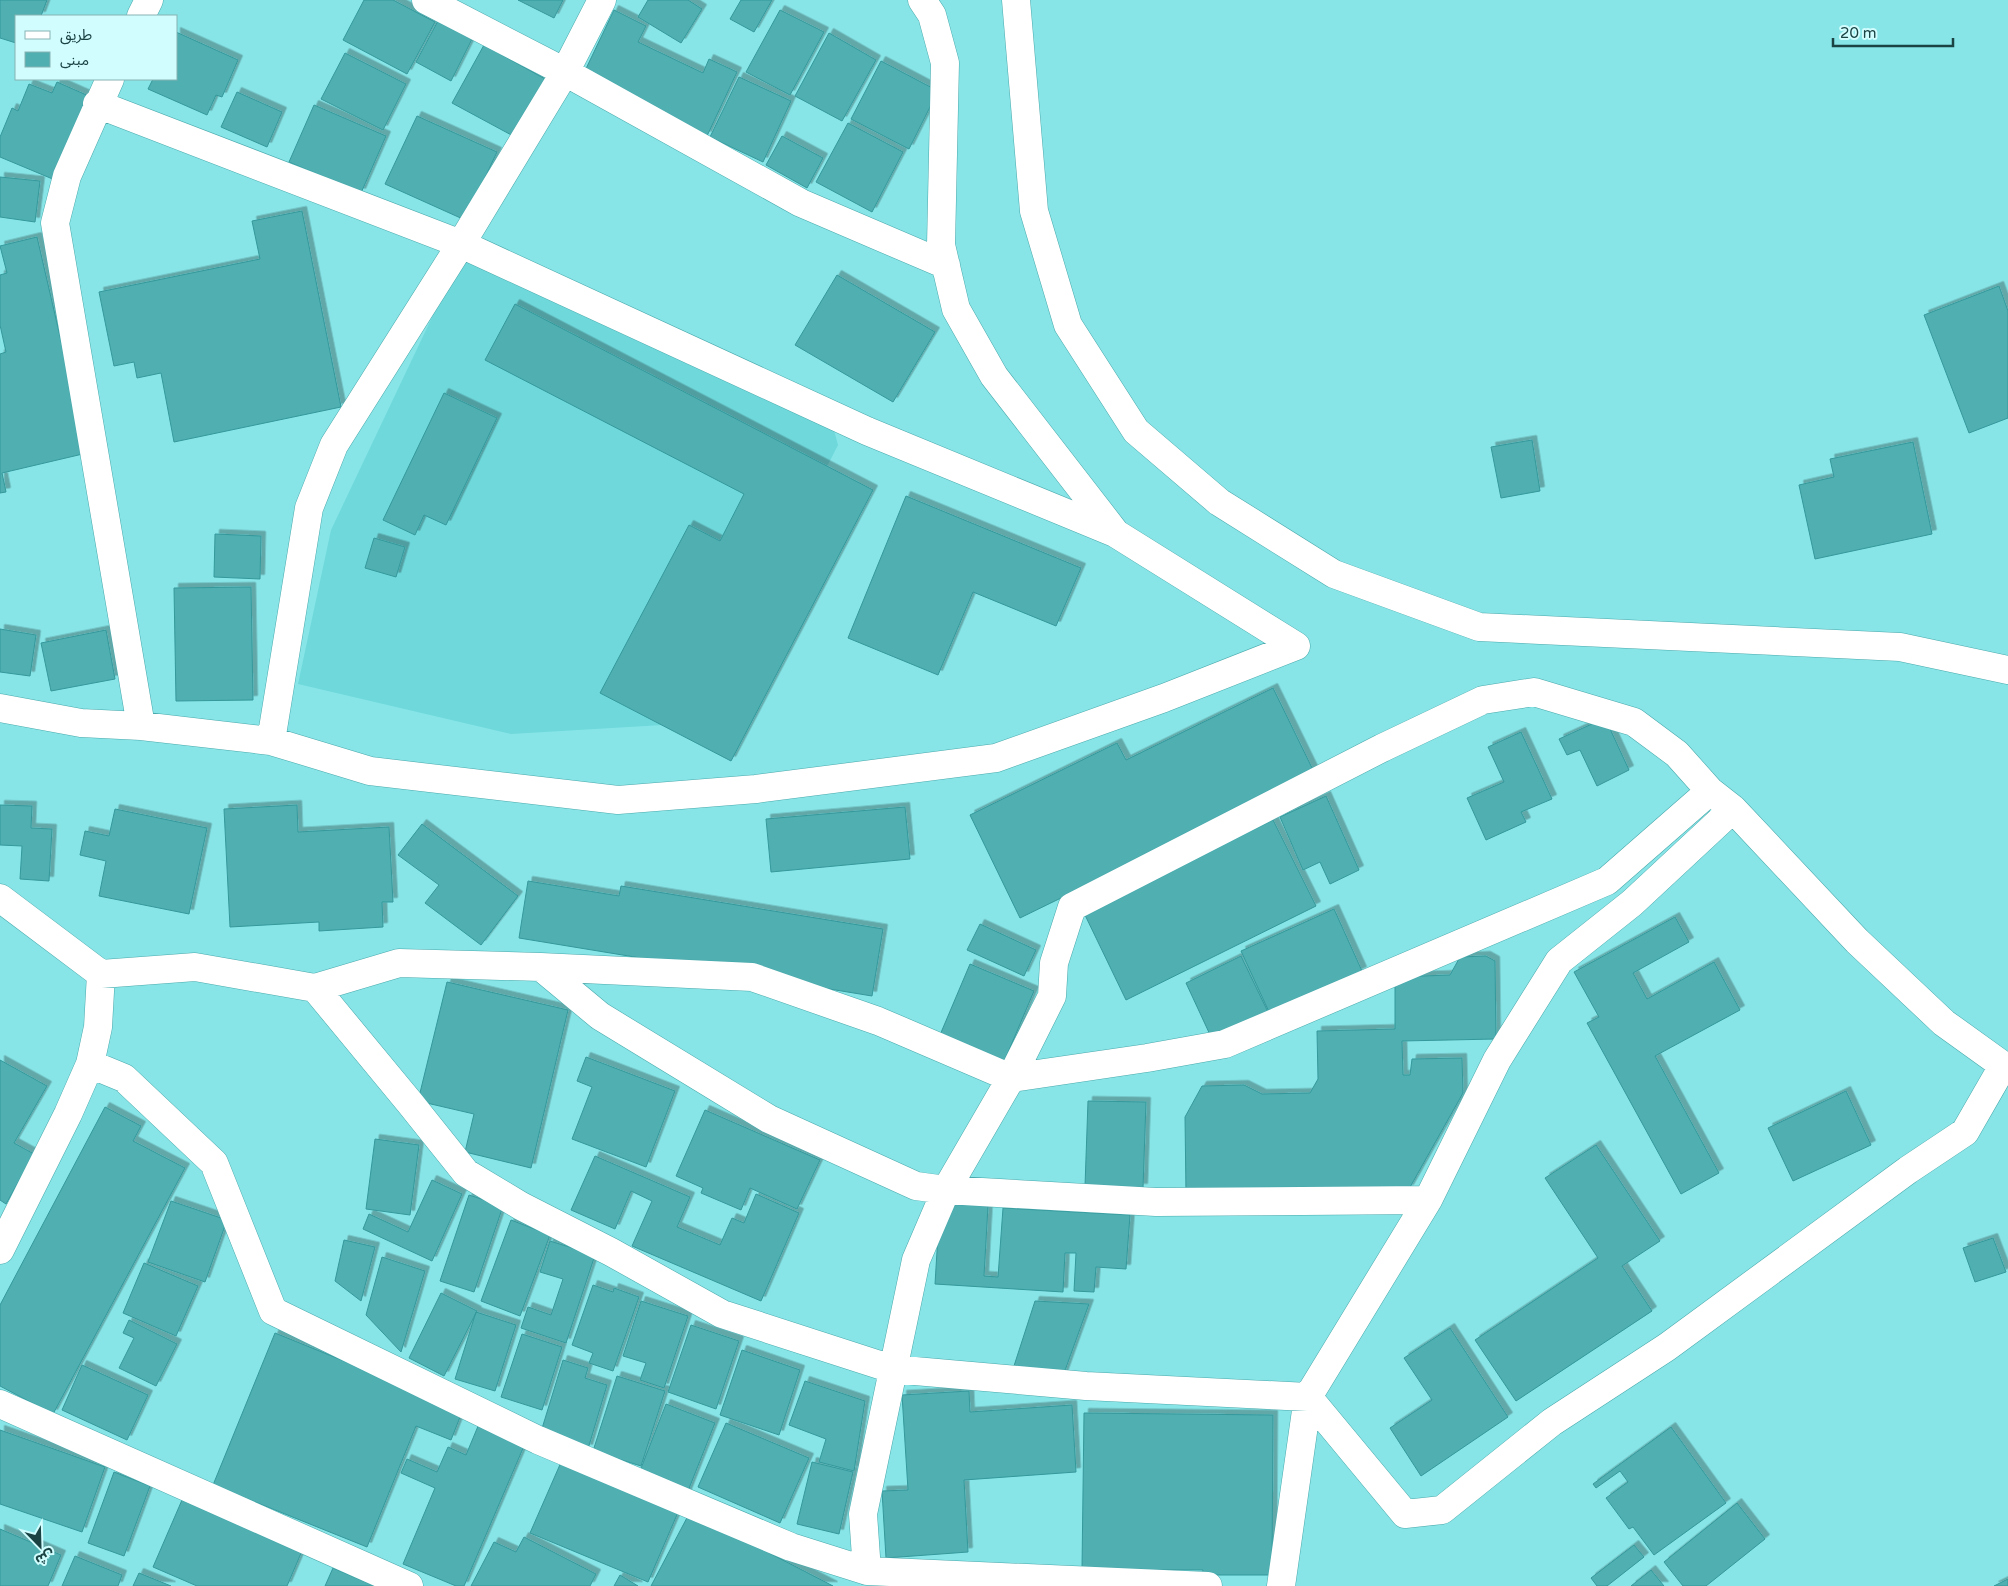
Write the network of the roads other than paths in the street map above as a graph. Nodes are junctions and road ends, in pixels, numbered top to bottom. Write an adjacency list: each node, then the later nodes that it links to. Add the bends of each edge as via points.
1 (149, 0): 6 (street)
2 (426, 0): 7 (street)
3 (602, 0): 7 (street)
4 (922, 0): 11 (street, via 932,14 945,63 941,245)
5 (1016, 0): 13 (street, via 1034,211 1068,325 1136,430 1220,502 1334,574 1479,626 1900,647)
6 (142, 15)
7 (565, 72): 10 (street); 11 (street, via 801,203)
8 (109, 80): 9 (street)
9 (97, 104): 10 (street); 15 (street, via 67,176 55,223)
10 (461, 244): 12 (street, via 867,431); 16 (street, via 334,445 309,508)
11 (946, 265): 12 (street, via 956,309 994,376)
12 (1115, 533): 16 (street, via 1296,646 1164,698 996,758 756,789 618,800 370,771)
13 (2008, 670)
14 (0, 708): 15 (street, via 81,723)
15 (141, 726): 16 (street)
16 (271, 741)
17 (1710, 790): 18 (street); 25 (street, via 1607,881 1225,1044); 25 (street, via 1677,754 1634,722 1534,692 1483,700 1382,748 1072,907 1054,963 1052,996)
18 (1733, 809): 24 (street, via 1864,947 1944,1023); 27 (street, via 1632,903 1559,961 1497,1060)
19 (0, 898): 21 (street)
20 (541, 968): 22 (street, via 398,963); 25 (street, via 752,977 878,1021); 26 (street, via 600,1016 769,1119 916,1186)
21 (100, 974): 22 (street, via 195,967); 23 (street, via 98,1027)
22 (315, 988): 29 (street, via 466,1173 520,1206 722,1314)
23 (90, 1064): 28 (street); 32 (street, via 124,1078 214,1163 274,1311 538,1440 792,1547)
24 (2005, 1068): 30 (street, via 1965,1132 1908,1170 1668,1347 1552,1422 1442,1510 1405,1514)
25 (1011, 1078): 26 (street)
26 (946, 1190): 27 (street, via 1156,1202); 29 (street, via 916,1260)
27 (1428, 1200): 30 (street)
28 (0, 1250)
29 (892, 1369): 30 (street, via 1086,1386); 32 (street, via 863,1514)
30 (1308, 1397): 36 (street)
31 (0, 1404): 34 (street)
32 (867, 1571): 33 (street)
33 (1040, 1582): 35 (street)
34 (409, 1586)
35 (1208, 1586)
36 (1281, 1586)

